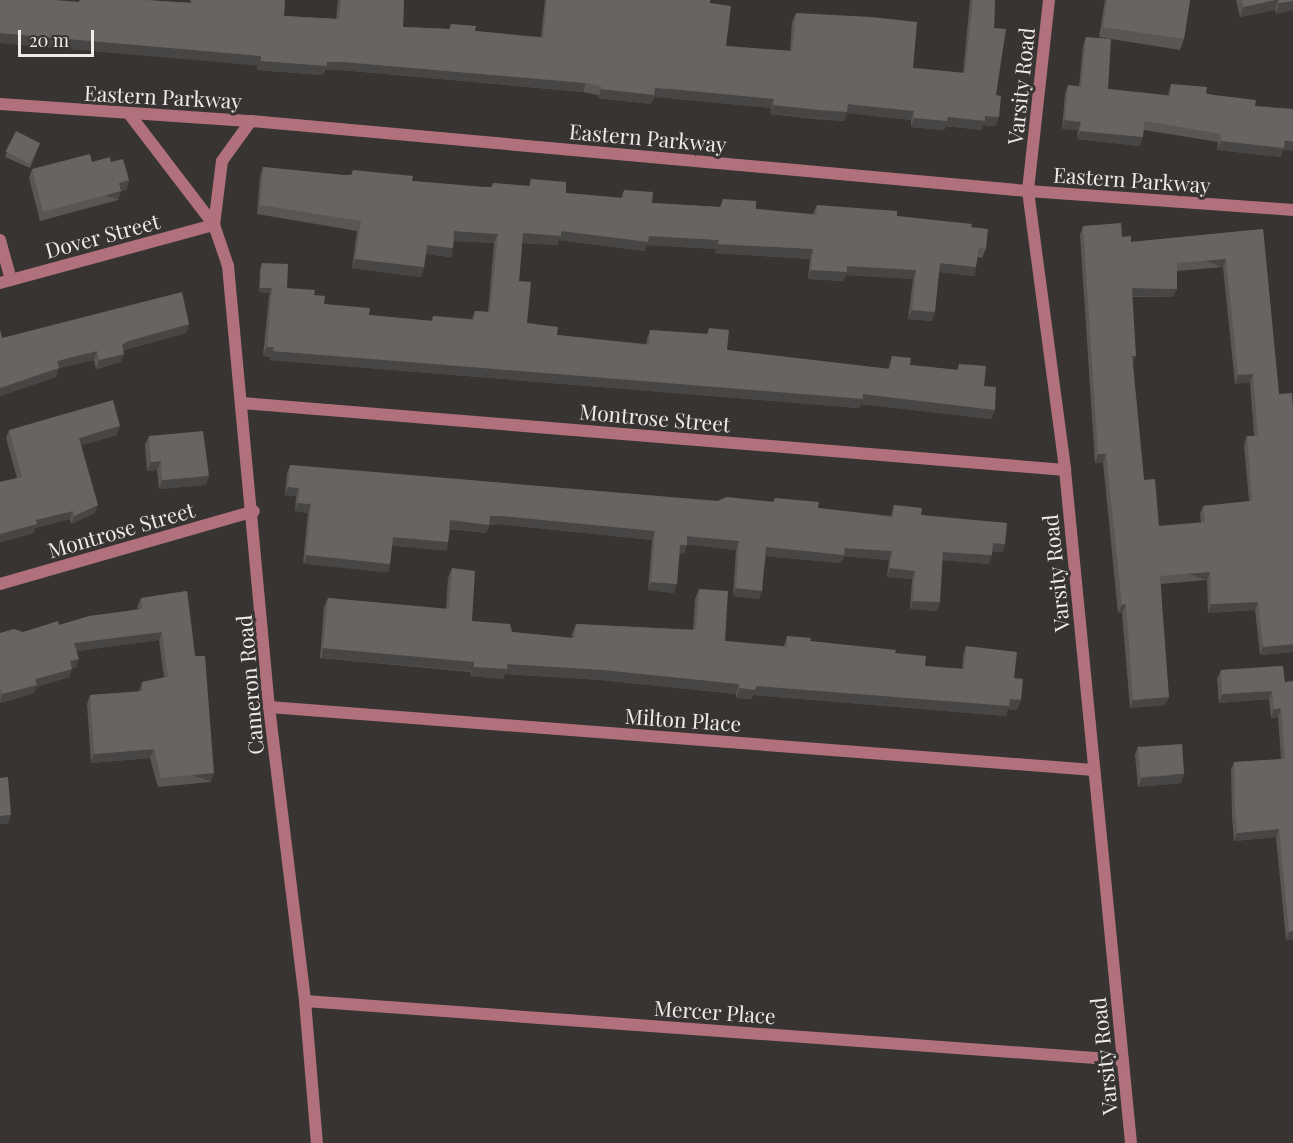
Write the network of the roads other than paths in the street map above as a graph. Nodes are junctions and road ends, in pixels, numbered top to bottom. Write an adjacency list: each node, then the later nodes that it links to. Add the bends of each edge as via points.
1 (1049, 0): 5 (street, Varsity Road)
2 (0, 104): 3 (street, Eastern Parkway)
3 (130, 115): 4 (street, Eastern Parkway); 7 (street, Cameron Road)
4 (251, 121): 5 (street, Eastern Parkway); 7 (street, Cameron Road, via 222,161)
5 (1028, 191): 6 (street, Eastern Parkway); 11 (street, Varsity Road)
6 (1293, 210)
7 (214, 225): 9 (street, Dover Street); 10 (street, Cameron Road, via 228,266)
8 (0, 240): 9 (street)
9 (6, 281)
10 (242, 403): 11 (street, Montrose Street); 12 (street, Cameron Road)
11 (1065, 470): 15 (street, Varsity Road)
12 (254, 511): 13 (street, Montrose Street); 14 (street, Cameron Road)
13 (0, 584)
14 (269, 707): 15 (street, Milton Place); 16 (street, Cameron Road)
15 (1094, 770): 17 (street, Varsity Road)
16 (305, 1001): 17 (street, Mercer Place); 18 (street, Cameron Road)
17 (1123, 1060): 19 (street, Varsity Road)
18 (317, 1143)
19 (1131, 1143)

